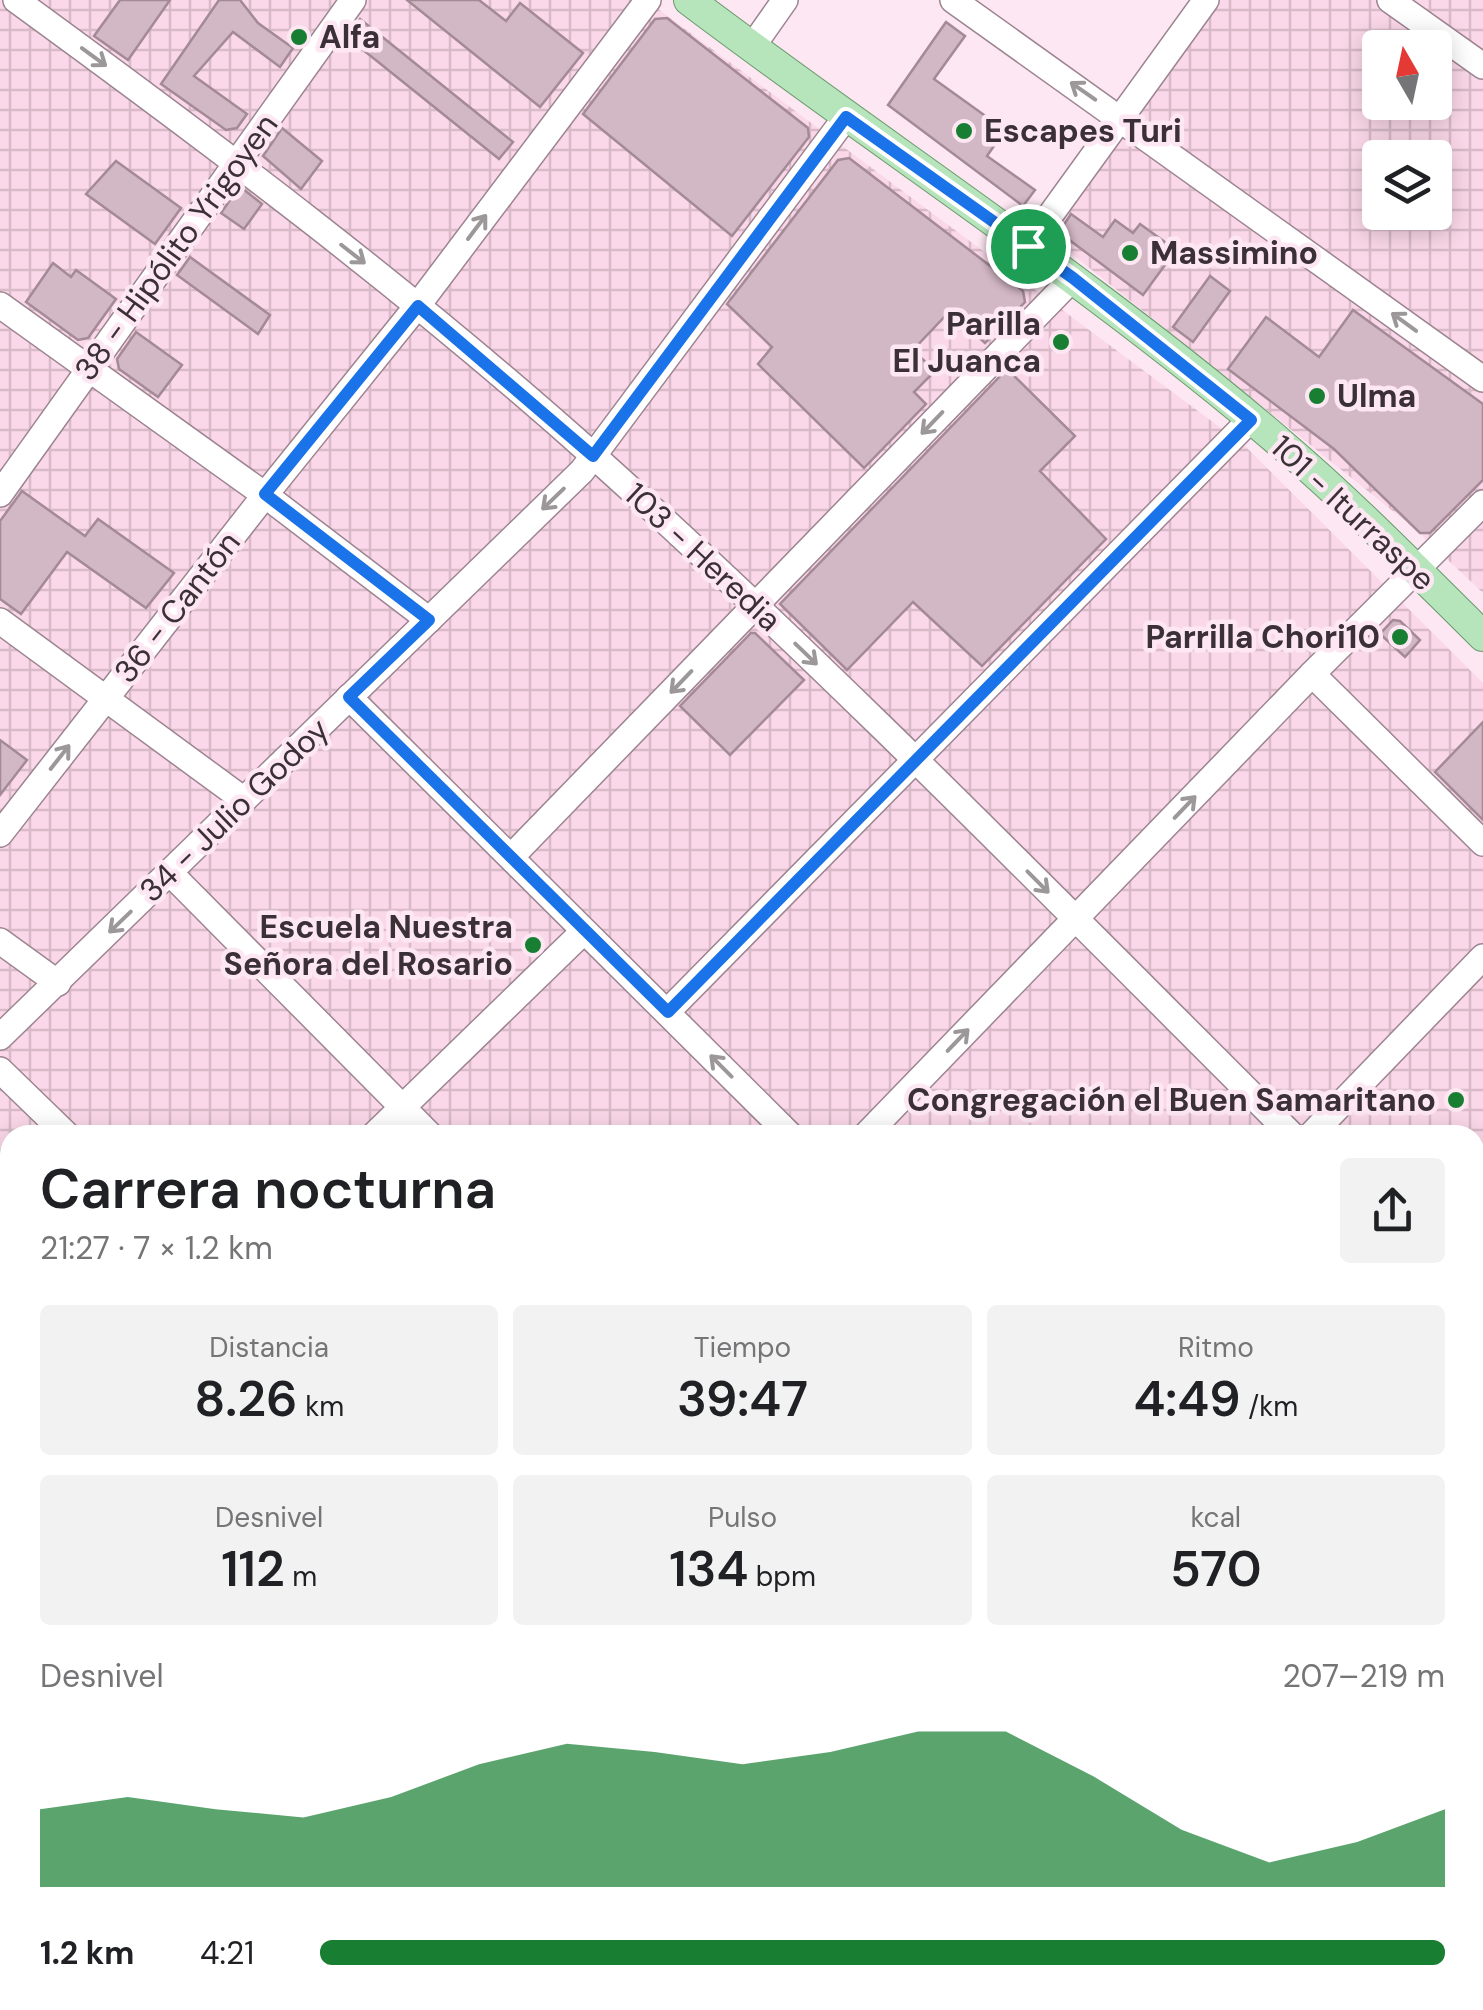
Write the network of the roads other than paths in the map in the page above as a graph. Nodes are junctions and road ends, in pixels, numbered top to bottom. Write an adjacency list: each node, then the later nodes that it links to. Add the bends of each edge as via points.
1 (16, 0): 13 (street, 103 - Heredia, one-way to 13)
2 (353, 0): 13 (street, 38 - Hipólito Yrigoyen)
3 (648, 0): 17 (street, 36 - Cantón, one-way to 3)
4 (690, 0): 9 (main road, 101 - Iturraspe)
5 (785, 0): 9 (street)
6 (954, 0): 12 (street, one-way to 6)
7 (1206, 0): 12 (street)
8 (1390, 0): 10 (street)
9 (752, 47): 11 (main road, 101 - Iturraspe)
10 (1483, 66)
11 (846, 117): 14 (main road, 101 - Iturraspe); 21 (street, 34 - Julio Godoy)
12 (1122, 118): 14 (street); 19 (street, one-way to 12)
13 (238, 162): 17 (street, 103 - Heredia, one-way to 17); 18 (street, 38 - Hipólito Yrigoyen)
14 (1028, 246): 15 (main road, 101 - Iturraspe)
15 (1073, 278): 20 (main road, 101 - Iturraspe); 26 (street, one-way to 26)
16 (0, 305): 18 (street)
17 (418, 306): 21 (street, 103 - Heredia); 23 (street, 36 - Cantón)
18 (88, 368): 22 (street, 38 - Hipólito Yrigoyen); 23 (street)
19 (1483, 379)
20 (1251, 420): 25 (main road, 101 - Iturraspe); 33 (street)
21 (593, 456): 26 (street, 103 - Heredia); 27 (street, 34 - Julio Godoy, one-way to 27)
22 (0, 494)
23 (265, 494): 27 (street); 31 (street, 36 - Cantón)
24 (1483, 503): 25 (street)
25 (1415, 569): 29 (main road, 101 - Iturraspe); 30 (street)
26 (755, 605): 33 (street, 103 - Heredia, one-way to 33); 37 (street, one-way to 37)
27 (429, 620): 32 (street, 34 - Julio Godoy)
28 (0, 621): 31 (street)
29 (1483, 636)
30 (1312, 674): 36 (street); 39 (street, one-way to 30)
31 (107, 697): 34 (street); 35 (street, 36 - Cantón, one-way to 31)
32 (349, 697): 34 (street, 34 - Julio Godoy); 37 (street)
33 (914, 760): 39 (street, 103 - Heredia, one-way to 39); 44 (street)
34 (244, 800): 38 (street, 34 - Julio Godoy)
35 (0, 834)
36 (1483, 843)
37 (511, 857): 40 (street)
38 (170, 874): 43 (street, 34 - Julio Godoy, one-way to 43); 47 (street)
39 (1076, 920): 52 (street, one-way to 39); 53 (street, 103 - Heredia)
40 (584, 932): 44 (street); 47 (street)
41 (0, 940): 43 (street)
42 (1483, 958): 54 (street)
43 (58, 982): 45 (street, 34 - Julio Godoy)
44 (668, 1012): 51 (street, one-way to 44)
45 (0, 1038)
46 (0, 1070): 48 (street)
47 (402, 1107): 49 (street); 50 (street)
48 (56, 1125)
49 (384, 1125)
50 (420, 1125)
51 (780, 1125)
52 (876, 1125)
53 (1282, 1125)
54 (1322, 1125)

